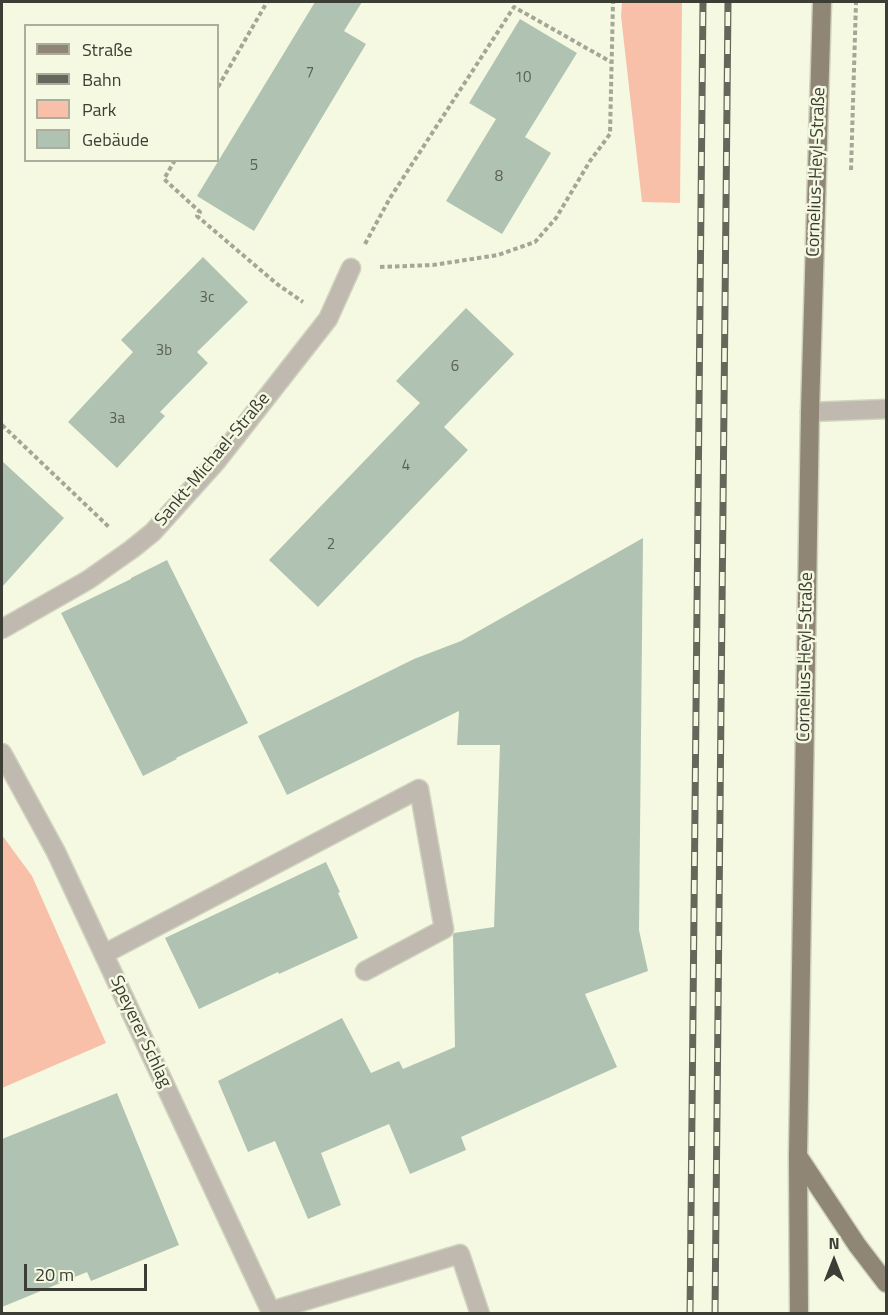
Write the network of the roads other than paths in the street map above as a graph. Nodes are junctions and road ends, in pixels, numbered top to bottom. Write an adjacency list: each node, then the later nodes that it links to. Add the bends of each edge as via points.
1 (822, 2): 4 (main road, Cornelius-Heyl-Straße)
2 (351, 268): 5 (street, Sankt-Michael-Straße, via 328,319 208,471 153,532 88,580)
3 (886, 409): 4 (street)
4 (810, 412): 9 (main road, Cornelius-Heyl-Straße)
5 (2, 629)
6 (2, 753): 7 (street, Speyerer Schlag, via 56,852)
7 (104, 954): 8 (street, via 419,789 444,929); 11 (street, Speyerer Schlag)
8 (365, 971)
9 (798, 1156): 10 (main road); 13 (main road, Cornelius-Heyl-Straße)
10 (886, 1283)
11 (271, 1312): 12 (street, via 460,1254)
12 (480, 1314)
13 (798, 1314)

